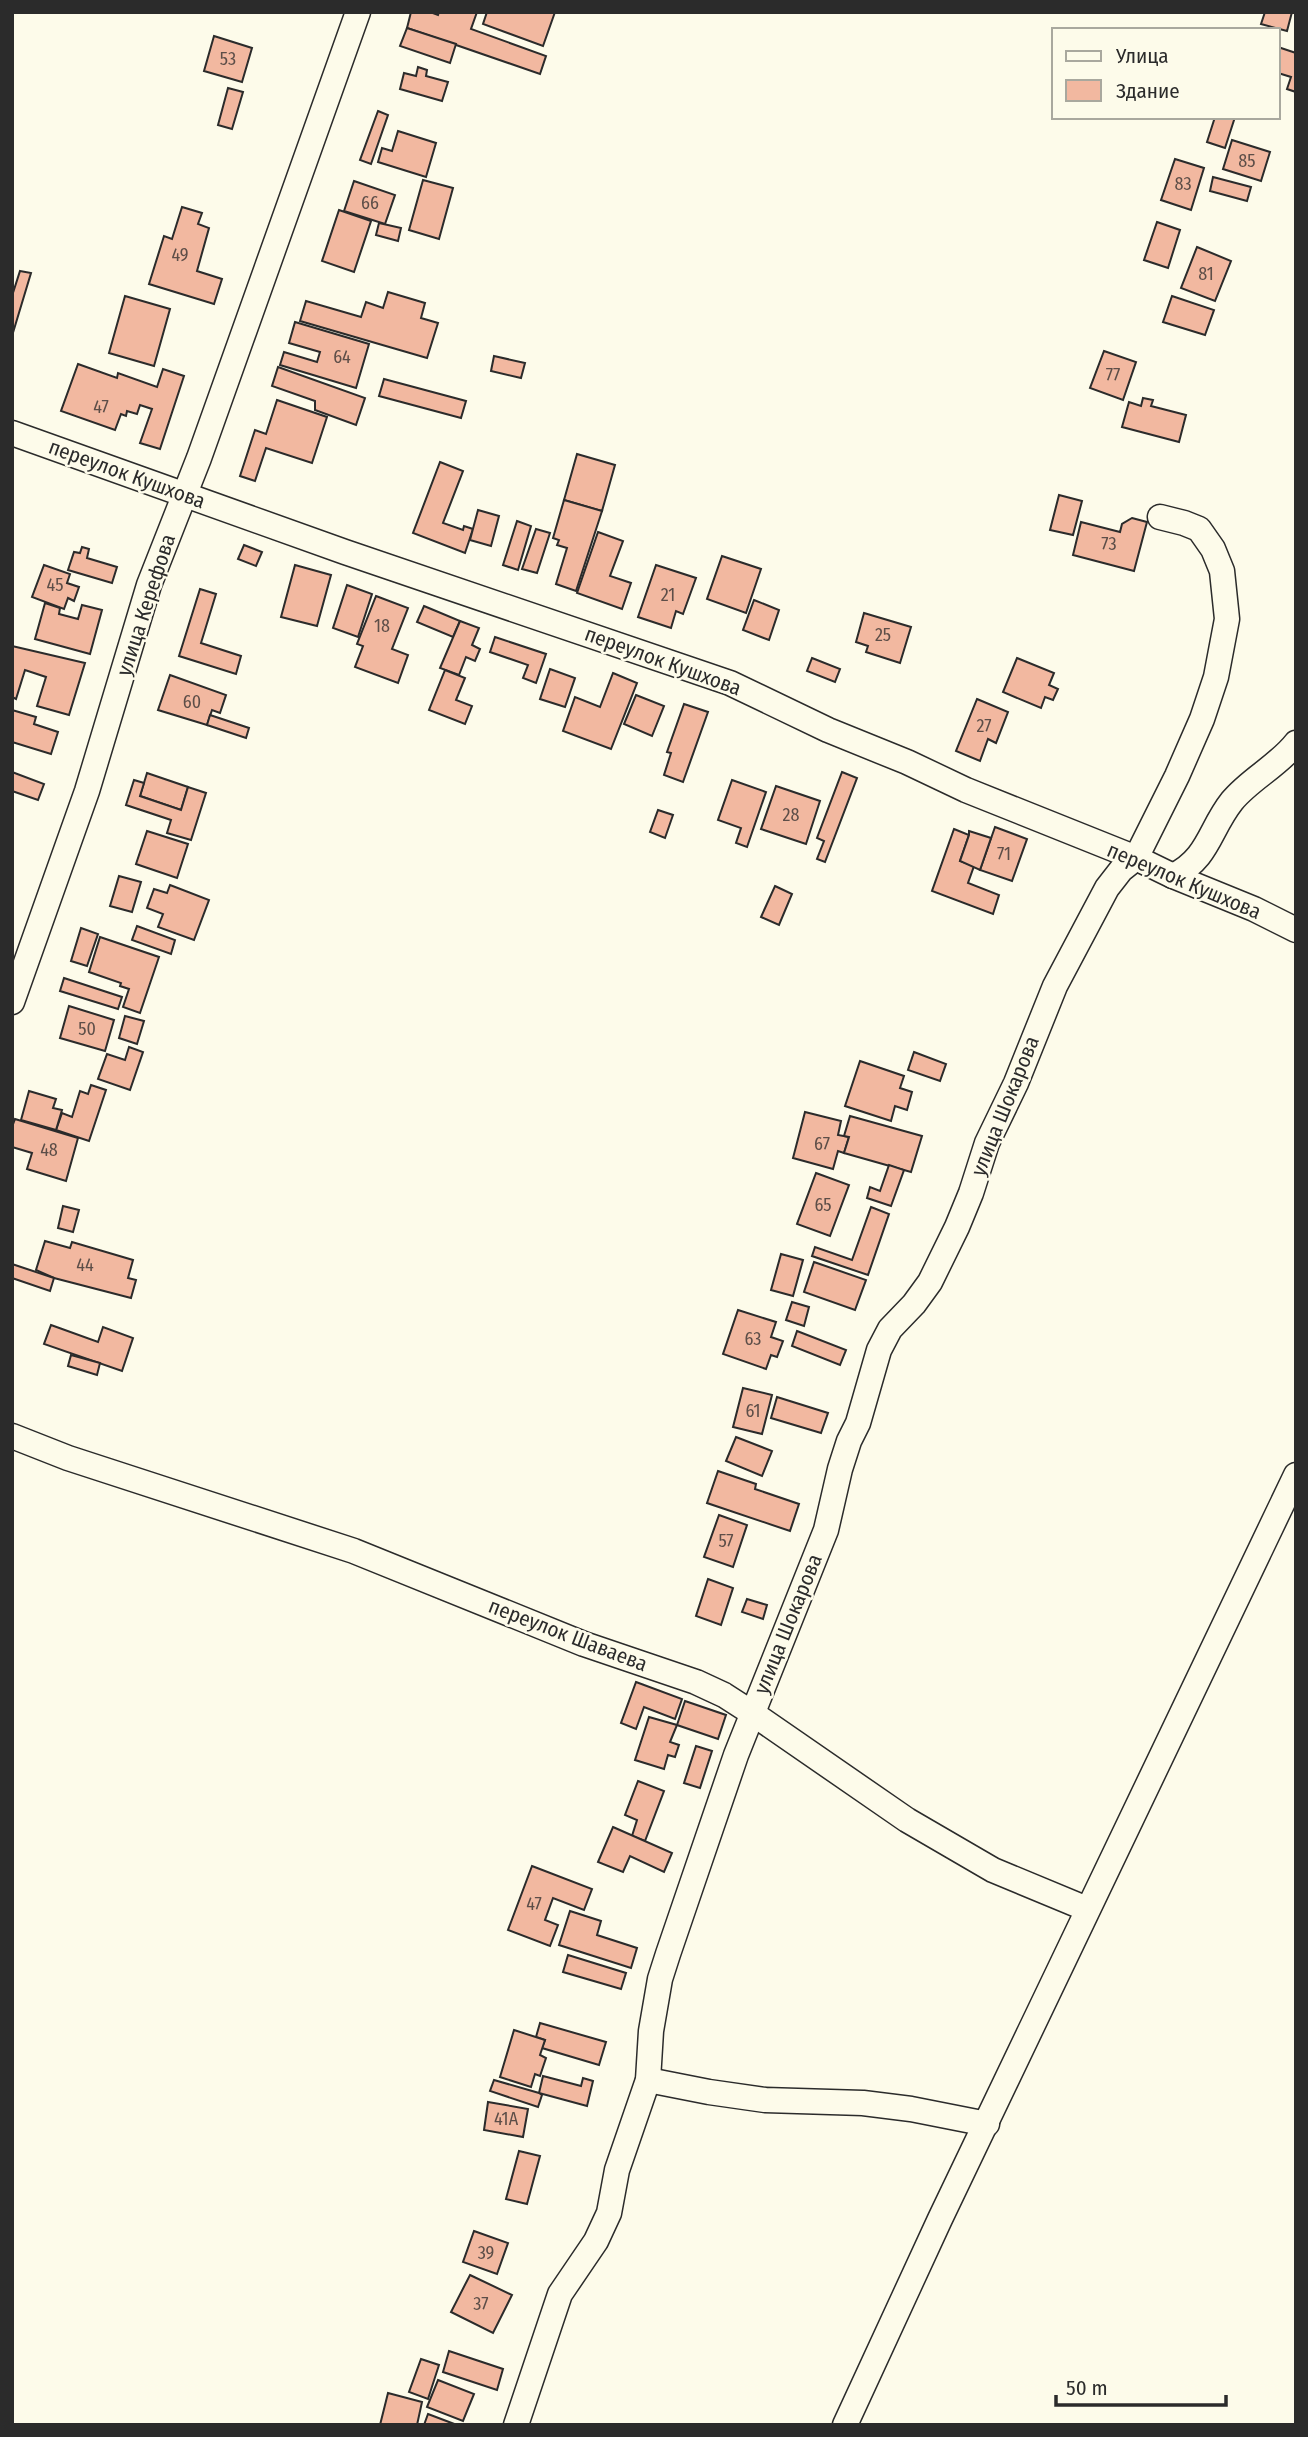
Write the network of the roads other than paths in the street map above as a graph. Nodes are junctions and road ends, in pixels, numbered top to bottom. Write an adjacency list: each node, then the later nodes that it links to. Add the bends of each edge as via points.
1 (358, 12): 3 (street, улица Керефова)
2 (12, 433): 3 (street, переулок Кушхова)
3 (184, 495): 6 (street, переулок Кушхова, via 730,683 966,790); 9 (street, улица Керефова, via 149,585 87,792)
4 (1160, 517): 6 (street, улица Шокарова, via 1199,530 1213,549 1222,571 1227,619 1202,719)
5 (1296, 743): 7 (street, via 1233,801 1200,857)
6 (1136, 858): 7 (street, переулок Кушхова); 12 (street, улица Шокарова, via 1107,888 1060,975 930,1282 890,1329 879,1350 840,1469 826,1530)
7 (1173, 876): 8 (street, переулок Кушхова)
8 (1296, 930)
9 (12, 1002)
10 (12, 1436): 12 (street, переулок Шаваева, via 354,1551 584,1644 696,1682)
11 (1296, 1475): 13 (street)
12 (752, 1713): 13 (street, переулок Шаваева, via 906,1820 993,1870); 14 (street, улица Шокарова, via 660,1979)
13 (1087, 1909): 15 (street)
14 (648, 2080): 15 (street, via 765,2100 911,2109); 16 (street, улица Шокарова, via 617,2170 609,2213 560,2294)
15 (986, 2124): 17 (street)
16 (516, 2425)
17 (845, 2425)

